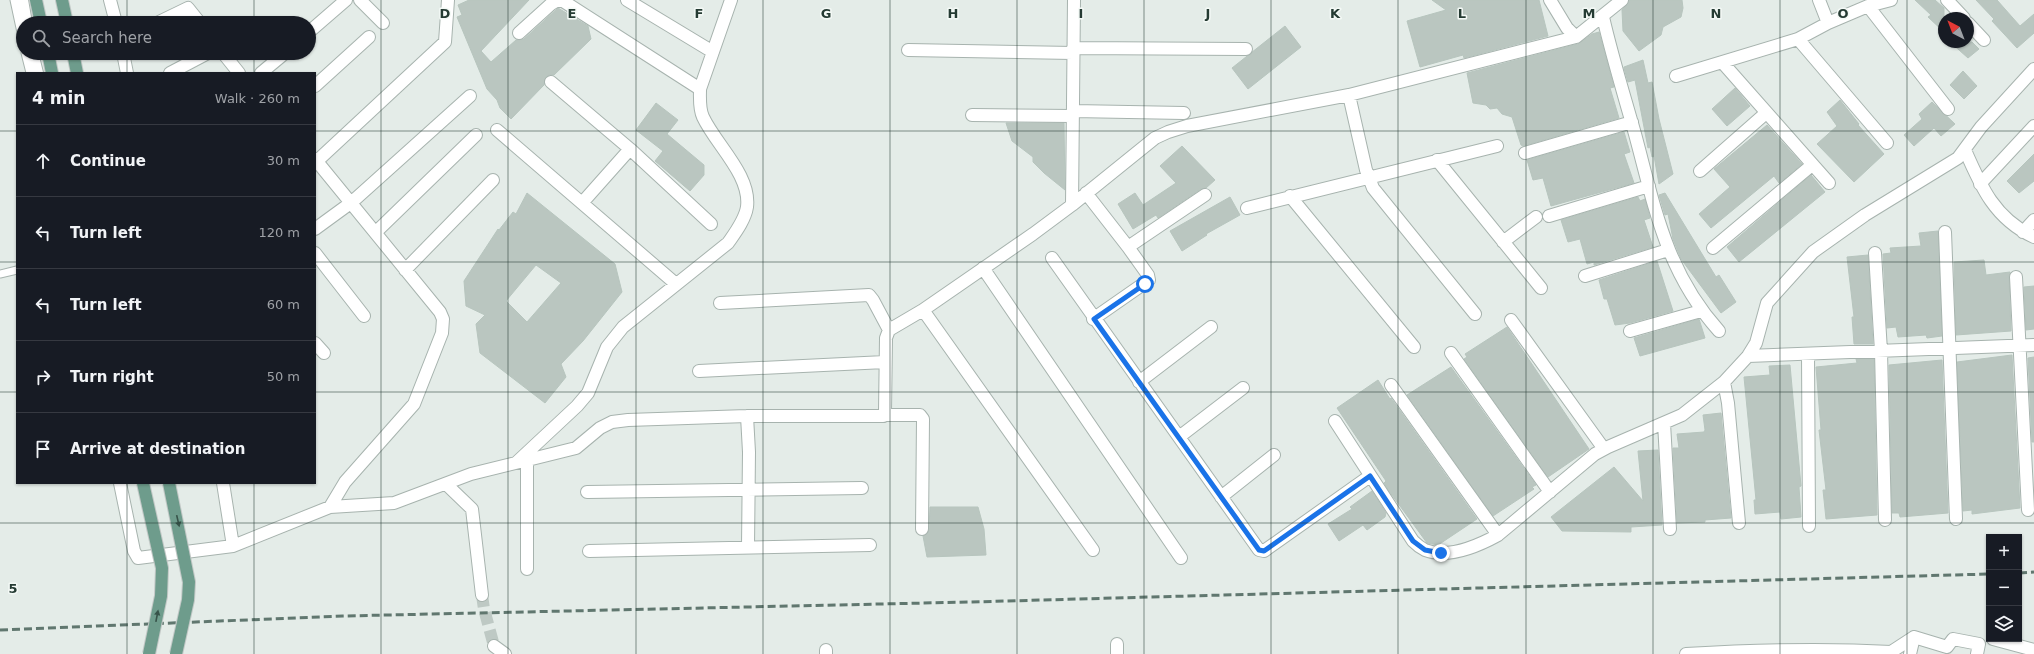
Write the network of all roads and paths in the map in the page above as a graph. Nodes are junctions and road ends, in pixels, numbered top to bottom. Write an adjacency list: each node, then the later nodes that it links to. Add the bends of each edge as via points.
1 (14, 0): 20 (lane)
2 (22, 0): 21 (street)
3 (36, 0): 22 (main road)
4 (62, 0): 23 (main road)
5 (110, 0): 24 (street)
6 (346, 0): 30 (street)
7 (360, 0): 28 (street)
8 (448, 0): 79 (street, via 445,42)
9 (731, 0): 40 (street)
10 (1074, 0): 39 (street)
11 (1550, 0): 34 (street, via 1567,28)
12 (1622, 0): 27 (street)
13 (1819, 0): 29 (street)
14 (1891, 0): 18 (street)
15 (1947, 0): 19 (street)
16 (634, 2): 40 (street)
17 (192, 4): 25 (street); 26 (street)
18 (1868, 6): 29 (street); 65 (street)
19 (1958, 12)
20 (17, 16)
21 (25, 16)
22 (39, 16)
23 (65, 16)
24 (114, 16)
25 (170, 16)
26 (197, 16)
27 (1603, 17): 34 (street); 70 (street)
28 (383, 23)
29 (1828, 23): 35 (street)
30 (316, 26)
31 (1974, 29): 36 (street)
32 (519, 33): 62 (street, via 551,4 563,1)
33 (369, 37): 61 (street)
34 (1576, 37): 63 (street)
35 (1798, 39): 49 (street); 74 (street)
36 (1984, 40)
37 (1246, 49): 39 (street)
38 (908, 50): 39 (street)
39 (1073, 50): 68 (street)
40 (713, 52): 62 (street)
41 (27, 60): 51 (lane)
42 (33, 60): 52 (street)
43 (49, 60): 53 (main road)
44 (74, 60): 54 (main road)
45 (124, 60): 55 (street)
46 (195, 60): 56 (street)
47 (229, 60): 57 (street)
48 (277, 60): 58 (street)
49 (1722, 62): 59 (street); 67 (street)
50 (2034, 69): 77 (street, via 1981,127)
51 (30, 72)
52 (36, 72)
53 (52, 72)
54 (77, 72)
55 (127, 72)
56 (172, 72)
57 (238, 72)
58 (262, 72)
59 (1676, 76)
60 (552, 82): 76 (street)
61 (316, 85)
62 (700, 89): 116 (street, via 702,116 744,183 747,209 728,243)
63 (1349, 94): 83 (street); 88 (street, via 1168,132 1155,138)
64 (470, 96): 91 (street)
65 (1948, 109)
66 (1184, 113): 68 (street)
67 (1766, 113): 81 (street); 82 (street)
68 (1073, 114): 69 (street); 93 (street)
69 (972, 115)
70 (1632, 122): 78 (street); 87 (street)
71 (2034, 126): 86 (street)
72 (497, 130): 92 (street)
73 (476, 134): 100 (street)
74 (1887, 143)
75 (1497, 146): 80 (street)
76 (630, 149): 92 (street); 98 (street)
77 (1965, 150): 86 (street); 138 (street, via 1958,158 1865,215 1814,252 1767,303 1756,342)
78 (1525, 153)
79 (316, 160): 91 (street)
80 (1436, 160): 83 (street); 103 (street)
81 (1812, 165): 85 (street); 105 (street)
82 (1700, 171)
83 (1369, 177): 90 (street); 121 (street, via 1373,188)
84 (494, 180): 112 (street)
85 (1829, 183)
86 (1980, 184): 102 (street, via 2004,218)
87 (1649, 186): 95 (street); 106 (street)
88 (1086, 193): 93 (street); 104 (street)
89 (1205, 195): 104 (street)
90 (1290, 196): 94 (street); 132 (street)
91 (352, 202): 99 (street); 100 (street)
92 (582, 203): 116 (street)
93 (1072, 205): 110 (street)
94 (1247, 208)
95 (1549, 216)
96 (1536, 217): 103 (street)
97 (2034, 220): 102 (street)
98 (711, 224)
99 (316, 228)
100 (376, 232): 112 (street)
101 (1945, 232): 133 (street)
102 (2029, 234)
103 (1503, 242): 117 (street)
104 (1128, 247): 123 (street, via 1149,280)
105 (1713, 248)
106 (1668, 250): 114 (street); 120 (street)
107 (1875, 253): 134 (street)
108 (316, 254): 122 (street)
109 (1052, 258): 123 (street)
110 (983, 268): 119 (street); 178 (street)
111 (16, 270): 113 (lane)
112 (405, 270): 164 (street, via 440,312 443,319 442,333 414,404 346,482)
113 (0, 274)
114 (1585, 276)
115 (2016, 277): 131 (street)
116 (676, 284): 152 (street, via 623,327 607,347 584,397)
117 (1541, 288)
118 (720, 304): 126 (street, via 869,295)
119 (923, 310): 126 (street); 176 (street)
120 (1701, 311): 127 (street); 128 (street)
121 (1475, 314)
122 (364, 316)
123 (1094, 319): 141 (street)
124 (1511, 320): 150 (street)
125 (1211, 327): 141 (street)
126 (889, 330): 139 (street)
127 (1719, 330)
128 (1630, 331)
129 (316, 344): 135 (street)
130 (2034, 345): 131 (street)
131 (2019, 346): 133 (street); 165 (street)
132 (1414, 347)
133 (1950, 350): 134 (street); 166 (street)
134 (1881, 351): 137 (street); 167 (street)
135 (324, 353)
136 (1451, 353): 162 (street)
137 (1808, 354): 138 (street); 169 (street)
138 (1748, 356): 142 (street)
139 (885, 362): 140 (street); 145 (street)
140 (699, 371)
141 (1139, 382): 149 (street)
142 (1724, 382): 148 (street, via 1682,414); 168 (street)
143 (1391, 385): 172 (street)
144 (1244, 388): 149 (street)
145 (885, 414): 146 (street); 171 (street, via 920,415 923,419)
146 (747, 416): 152 (street, via 612,422 600,428 576,448); 160 (street)
147 (1335, 421): 153 (street)
148 (1664, 423): 150 (street); 170 (street)
149 (1179, 437): 163 (street)
150 (1604, 449): 162 (street)
151 (1274, 455): 163 (street)
152 (521, 461): 158 (street, via 471,474); 179 (street)
153 (1370, 476): 163 (street, via 1261,551); 172 (street, via 1413,541 1425,550 1441,553 1467,549)
154 (120, 484): 174 (street, via 134,551 138,558)
155 (143, 484): 187 (main road, one-way to 155, bridge, via 161,596 162,568)
156 (169, 484): 188 (main road, one-way to 188, bridge, via 189,582 188,600)
157 (223, 484): 174 (street)
158 (446, 484): 164 (street, via 394,503); 180 (street, via 472,508)
159 (862, 488): 160 (street)
160 (748, 490): 161 (street); 175 (street)
161 (587, 492)
162 (1550, 492): 172 (street)
163 (1221, 497)
164 (330, 507): 174 (street)
165 (2028, 510)
166 (1956, 519)
167 (1885, 520)
168 (1739, 523)
169 (1809, 526)
170 (1670, 529)
171 (922, 530)
172 (1498, 535)
173 (870, 545): 175 (street)
174 (233, 546)
175 (748, 547): 177 (street)
176 (1094, 550)
177 (588, 551)
178 (1182, 558)
179 (527, 569)
180 (482, 595)
181 (1914, 637): 183 (street, via 1947,647 1952,639); 186 (street); 191 (street)
182 (2004, 642): 185 (street)
183 (1982, 645)
184 (494, 646): 189 (street)
185 (2034, 650)
186 (1890, 653): 190 (street, via 1750,650)
187 (149, 654)
188 (176, 654)
189 (505, 654)
190 (1686, 654)
191 (1910, 654)

